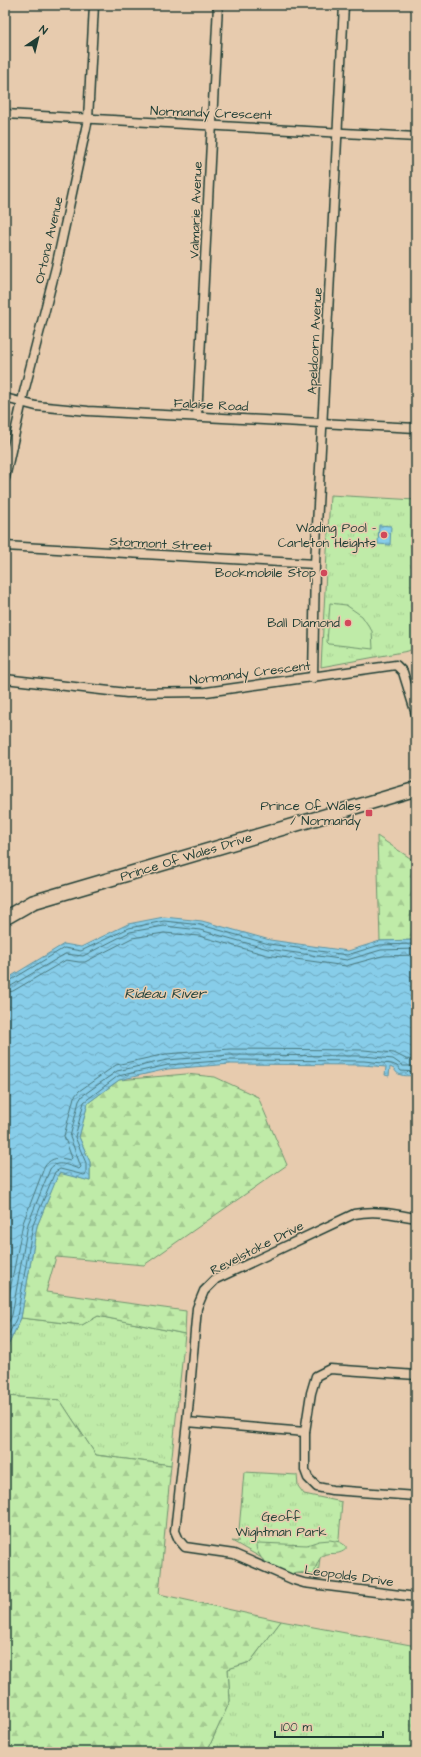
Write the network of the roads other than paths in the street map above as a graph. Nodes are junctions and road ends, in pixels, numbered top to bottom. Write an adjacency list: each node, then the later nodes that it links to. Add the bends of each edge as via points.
1 (94, 5): 5 (street, Ortona Avenue)
2 (218, 5): 6 (street, Valmarie Avenue)
3 (344, 5): 7 (street, Apeldoorn Avenue)
4 (5, 114): 5 (street, Normandy Crescent)
5 (88, 119): 6 (street, Normandy Crescent); 10 (street, Ortona Avenue, via 56,267)
6 (211, 124): 7 (street, Normandy Crescent); 11 (street, Valmarie Avenue)
7 (336, 132): 8 (street, Normandy Crescent); 12 (street, Apeldoorn Avenue)
8 (416, 136)
9 (5, 398): 10 (street, Falaise Road)
10 (22, 402): 11 (street, Falaise Road, via 36,406 88,411); 14 (street, Ortona Avenue)
11 (196, 417): 12 (street, Falaise Road)
12 (323, 424): 13 (street, Falaise Road); 16 (street, Apeldoorn Avenue)
13 (416, 428)
14 (5, 478)
15 (5, 546): 16 (street, Stormont Street)
16 (315, 564): 17 (street, Apeldoorn Avenue)
17 (313, 678): 18 (street, Normandy Crescent, via 206,692 127,693); 19 (street, Normandy Crescent, via 396,665 403,672)
18 (5, 679)
19 (416, 714)
20 (416, 790): 21 (main road, Prince Of Wales Drive, via 33,902)
21 (5, 918)
22 (416, 1218): 24 (street, Revelstoke Drive, via 387,1212 370,1211 354,1214 216,1279 204,1291 197,1308)
23 (416, 1375): 25 (street, via 330,1368 316,1376 311,1392)
24 (187, 1422): 25 (street); 27 (street, Revelstoke Drive)
25 (306, 1432): 26 (street, via 305,1470 308,1478 317,1487)
26 (416, 1496)
27 (175, 1530): 28 (street, Leopolds Drive, via 185,1547 234,1554 294,1580)
28 (416, 1598)

